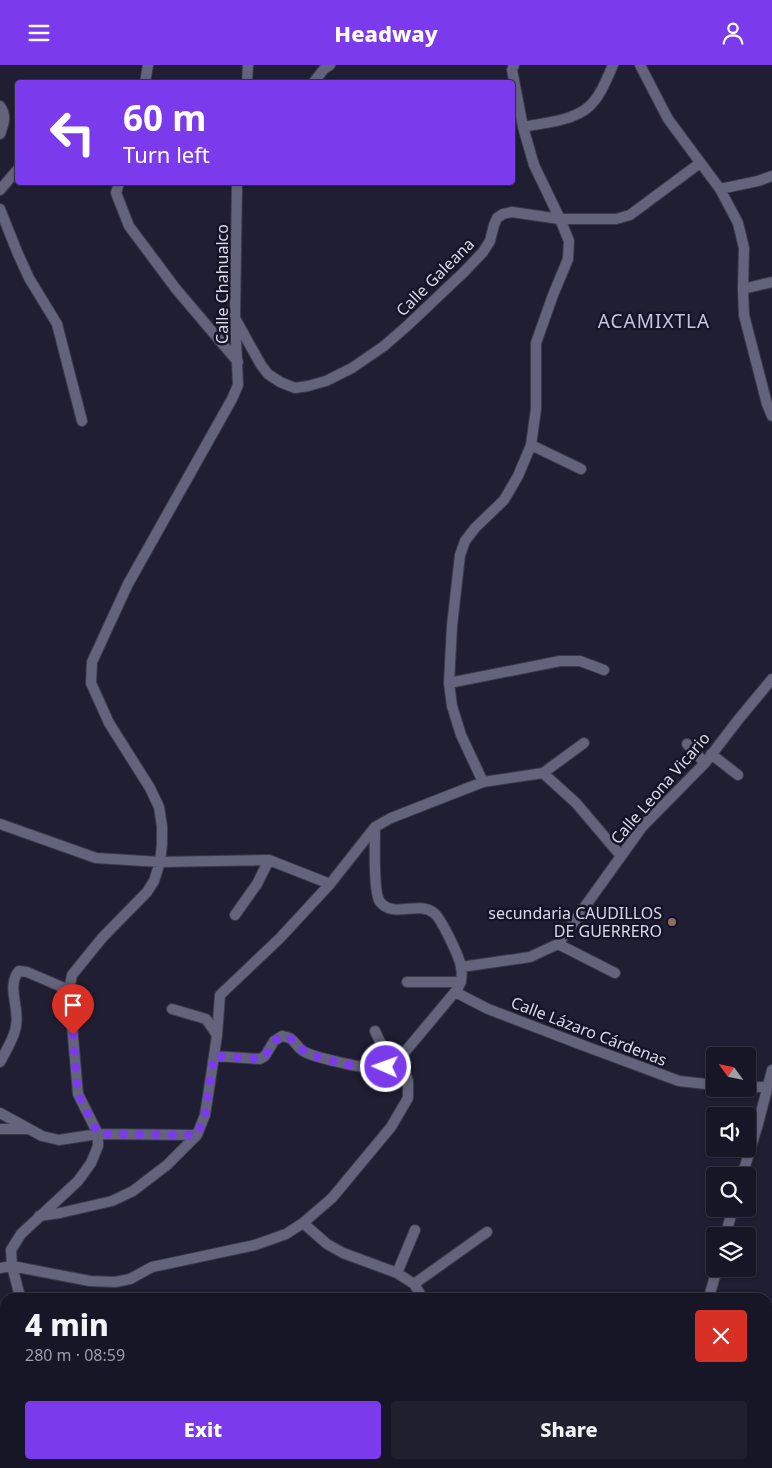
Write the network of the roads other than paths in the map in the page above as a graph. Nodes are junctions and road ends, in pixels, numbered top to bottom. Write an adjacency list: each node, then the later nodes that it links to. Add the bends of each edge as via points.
1 (148, 65): 7 (street)
2 (248, 65): 8 (street)
3 (330, 65): 9 (street)
4 (613, 65): 13 (street, via 595,101 580,113)
5 (640, 65): 15 (street, via 668,119)
6 (511, 67): 10 (street)
7 (146, 80)
8 (247, 80)
9 (315, 80)
10 (514, 80)
11 (515, 87): 13 (street)
12 (0, 106): 14 (street, via 4,112)
13 (523, 127): 23 (street, via 534,165)
14 (0, 134)
15 (700, 163): 20 (street); 23 (street, Calle Galeana, via 630,215 616,219)
16 (15, 172): 21 (street)
17 (772, 176): 20 (street)
18 (118, 185): 27 (street, via 116,193 129,226 176,289)
19 (237, 185): 26 (street, Calle Chahualco)
20 (720, 189): 25 (street, via 738,223 744,248)
21 (0, 190)
22 (0, 209): 29 (street, via 29,278 57,324)
23 (560, 219): 26 (street, Calle Galeana, via 512,212 497,218 483,252 428,306 384,346 326,381 295,388 280,382 261,365); 30 (street, via 569,241 568,259 536,343 536,409)
24 (772, 282): 25 (street)
25 (743, 289): 28 (street, via 744,315)
26 (234, 317): 27 (street, Calle Chahualco)
27 (238, 362): 45 (street, Calle Chahualco, via 238,385 232,399 128,584 92,663 91,683 109,723 159,807 162,826)
28 (772, 417)
29 (82, 421)
30 (531, 445): 31 (street); 34 (street, via 504,500 475,528 460,555)
31 (581, 469)
32 (604, 670): 34 (street, via 580,661 560,661)
33 (772, 679): 37 (street, Calle Leona Vicario)
34 (449, 683): 40 (street, via 461,735)
35 (584, 743): 38 (street)
36 (687, 744): 37 (street)
37 (708, 759): 39 (street); 43 (street, Calle Leona Vicario, via 642,827)
38 (543, 773): 40 (street); 43 (street, via 576,803)
39 (738, 775)
40 (483, 782): 42 (street)
41 (0, 824): 45 (street, via 96,858)
42 (375, 827): 46 (street); 49 (street, via 378,900 385,908 421,908 434,912 442,922)
43 (621, 856): 48 (street, Calle Leona Vicario)
44 (269, 860): 45 (street); 46 (street); 47 (street)
45 (160, 862): 53 (street, via 147,892 102,938 72,975)
46 (330, 885): 57 (street, via 220,995)
47 (235, 915)
48 (558, 944): 49 (street, Calle Leona Vicario, via 530,957); 50 (street)
49 (461, 967): 52 (street)
50 (615, 973)
51 (407, 982): 52 (street)
52 (461, 982): 54 (street)
53 (69, 990): 59 (street, via 27,972 20,971 15,976 17,1025); 68 (street, via 78,1094)
54 (455, 992): 60 (street, via 404,1053); 62 (street, Calle Lázaro Cárdenas, via 488,1009 679,1081)
55 (172, 1009): 57 (street, via 206,1019)
56 (375, 1031): 60 (street, via 383,1048)
57 (217, 1035): 58 (street)
58 (214, 1056): 60 (street, via 260,1059 282,1036 290,1038 311,1055 340,1062 374,1069); 69 (street, via 205,1115)
59 (0, 1062)
60 (400, 1064): 72 (street, via 408,1081 408,1098 391,1127 332,1198)
61 (772, 1070): 64 (street)
62 (706, 1084)
63 (756, 1087): 64 (street)
64 (767, 1087): 70 (street)
65 (0, 1113): 67 (street)
66 (0, 1129): 67 (street)
67 (27, 1129): 68 (street, via 59,1139)
68 (98, 1134): 69 (street); 71 (street, via 98,1146 91,1163 78,1181)
69 (197, 1135): 71 (street, via 134,1191 112,1201)
70 (745, 1167)
71 (38, 1216): 75 (street, via 10,1250)
72 (302, 1223): 75 (street, via 286,1234 255,1245 152,1267 130,1279 115,1282 90,1281); 77 (street, via 343,1253)
73 (414, 1229): 77 (street)
74 (487, 1232): 79 (street)
75 (12, 1266): 76 (street); 80 (street)
76 (0, 1268)
77 (397, 1273): 79 (street)
78 (715, 1277): 82 (street)
79 (414, 1284): 81 (street)
80 (19, 1293)
81 (420, 1293)
82 (710, 1293)

